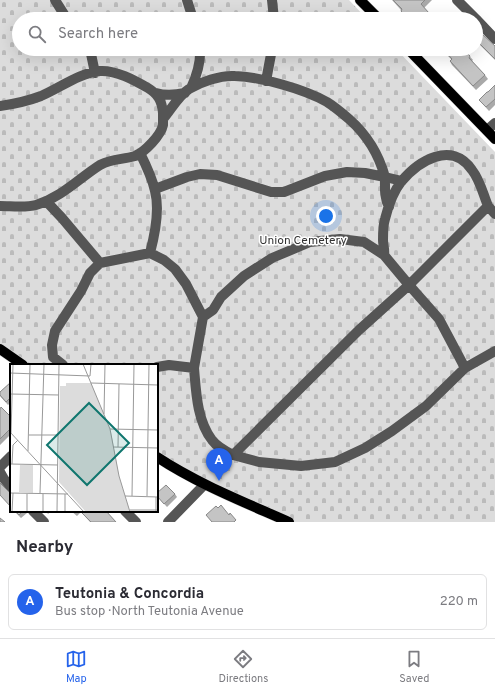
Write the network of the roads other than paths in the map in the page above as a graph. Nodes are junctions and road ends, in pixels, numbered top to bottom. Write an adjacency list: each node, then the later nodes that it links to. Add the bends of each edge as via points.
1 (54, 0): 6 (street)
2 (272, 0): 8 (street)
3 (360, 0): 9 (main road)
4 (457, 0): 10 (street)
5 (190, 2): 7 (street)
6 (62, 12)
7 (192, 12)
8 (273, 12)
9 (372, 12)
10 (469, 12)
11 (483, 26): 12 (street)
12 (495, 39)
13 (91, 56): 17 (street)
14 (201, 56): 19 (street, via 197,75)
15 (271, 56): 18 (street)
16 (415, 56): 24 (main road)
17 (95, 73): 20 (street, via 100,71 120,74); 21 (street, via 73,80 41,96)
18 (266, 81): 19 (street, via 234,75 201,83); 27 (street, via 315,96 350,120 368,140 381,162)
19 (188, 90): 20 (street, via 164,95); 22 (street)
20 (156, 93): 22 (street, via 162,105)
21 (0, 106)
22 (163, 119): 26 (street, via 158,135)
23 (495, 123): 24 (street)
24 (487, 130): 25 (main road)
25 (495, 139)
26 (140, 153): 29 (street); 30 (street, via 108,160 60,195)
27 (385, 177): 28 (street); 29 (street, via 347,172 324,176 284,192 271,192 217,175 200,174); 33 (street, via 386,202)
28 (402, 181): 32 (street, via 417,166 434,157 450,154 472,169); 33 (street)
29 (155, 190): 35 (street, via 154,238)
30 (46, 201): 31 (street, via 35,205); 37 (street)
31 (0, 206)
32 (488, 206): 34 (street); 38 (street)
33 (389, 207): 36 (street, via 385,220)
34 (495, 214)
35 (150, 253): 37 (street); 39 (street, via 175,269)
36 (384, 255): 38 (street); 39 (street, via 364,242 340,239 310,242 272,258 244,276 221,297 213,310)
37 (100, 263): 43 (street, via 90,272 55,331 52,357)
38 (409, 285): 46 (street, via 439,319); 47 (street, via 359,330)
39 (203, 317): 45 (street)
40 (0, 349): 42 (main road)
41 (495, 351): 46 (street)
42 (22, 364)
43 (62, 364)
44 (158, 367): 45 (street, via 169,365)
45 (194, 368): 47 (street, via 195,388 205,427 212,440)
46 (465, 368): 47 (street, via 426,406 392,431 365,448 335,462 300,466 259,462)
47 (232, 455)
48 (10, 457): 50 (street)
49 (158, 458): 52 (main road)
50 (0, 466)
51 (0, 472): 53 (street)
52 (204, 485): 58 (street); 59 (main road)
53 (10, 486)
54 (35, 512): 56 (street)
55 (127, 512): 57 (street)
56 (44, 522)
57 (136, 522)
58 (168, 522)
59 (289, 522)

